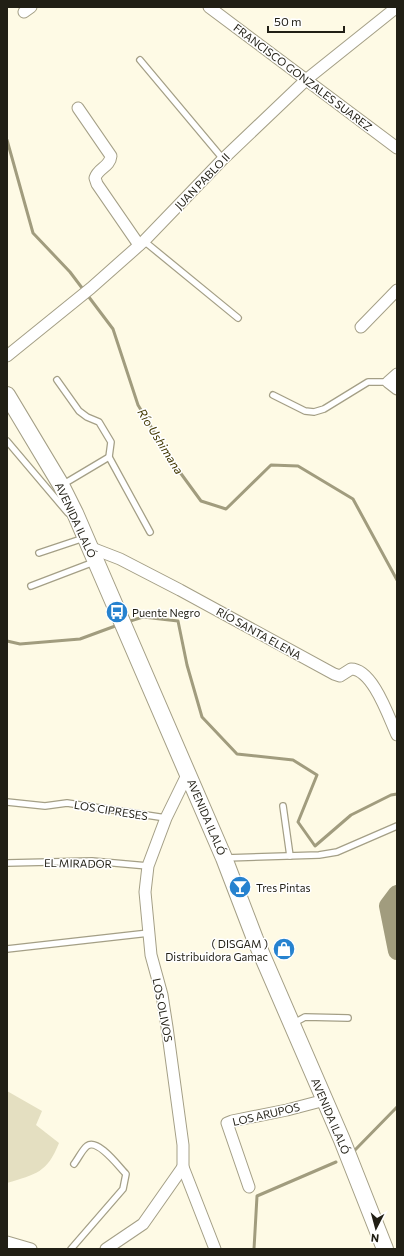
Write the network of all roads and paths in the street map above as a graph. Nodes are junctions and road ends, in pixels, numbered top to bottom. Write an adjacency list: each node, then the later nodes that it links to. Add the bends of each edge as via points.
1 (209, 7): 4 (street, FRANCISCO GONZALES SUAREZ)
2 (397, 7): 4 (street, JUAN PABLO II)
3 (140, 60): 7 (lane)
4 (307, 79): 6 (street, FRANCISCO GONZALES SUAREZ); 7 (street, JUAN PABLO II)
5 (78, 108): 8 (street, via 111,156 109,163 94,178)
6 (397, 148)
7 (223, 159): 8 (street, JUAN PABLO II)
8 (141, 243): 10 (lane); 12 (street, JUAN PABLO II, via 80,298)
9 (397, 290): 11 (street)
10 (238, 318)
11 (361, 327)
12 (7, 356)
13 (397, 374): 15 (street)
14 (57, 380): 20 (lane, via 79,411 99,422 111,442)
15 (388, 382): 16 (street); 18 (lane, via 368,382 324,409 314,412 305,411)
16 (397, 389)
17 (7, 395): 21 (main road, AVENIDA ILALÓ)
18 (273, 395)
19 (7, 441): 23 (lane)
20 (109, 457): 21 (lane); 22 (lane)
21 (61, 485): 23 (main road, AVENIDA ILALÓ)
22 (150, 532)
23 (88, 544): 24 (lane); 25 (lane); 26 (street, RÍO SANTA ELENA, via 180,590 334,674 340,676 351,669 360,671 372,683); 27 (main road, AVENIDA ILALÓ)
24 (39, 553)
25 (31, 586)
26 (397, 735)
27 (188, 773): 30 (street, LOS OLIVOS); 33 (main road, AVENIDA ILALÓ)
28 (7, 802): 30 (lane, LOS CIPRESES, via 45,806 73,803)
29 (283, 806): 32 (lane)
30 (166, 818): 35 (street, LOS OLIVOS)
31 (397, 826): 32 (lane, via 337,852)
32 (290, 856): 33 (lane)
33 (224, 858): 39 (main road, AVENIDA ILALÓ)
34 (7, 863): 35 (lane, EL MIRADOR, via 92,861)
35 (148, 866): 36 (street, LOS OLIVOS, via 145,892)
36 (149, 933): 37 (lane); 42 (street, LOS OLIVOS, via 151,955 162,995 167,1027)
37 (7, 949)
38 (348, 1018): 39 (lane, via 304,1017)
39 (292, 1024): 40 (main road, AVENIDA ILALÓ)
40 (325, 1100): 43 (street, LOS ARUPOS, via 227,1123); 49 (main road, AVENIDA ILALÓ)
41 (74, 1164): 46 (lane, via 87,1146 97,1145 126,1174 123,1189)
42 (184, 1167): 47 (street, via 143,1224); 48 (street, LOS OLIVOS)
43 (249, 1187)
44 (7, 1242): 45 (street)
45 (31, 1249)
46 (70, 1249)
47 (106, 1249)
48 (215, 1249)
49 (385, 1249)

